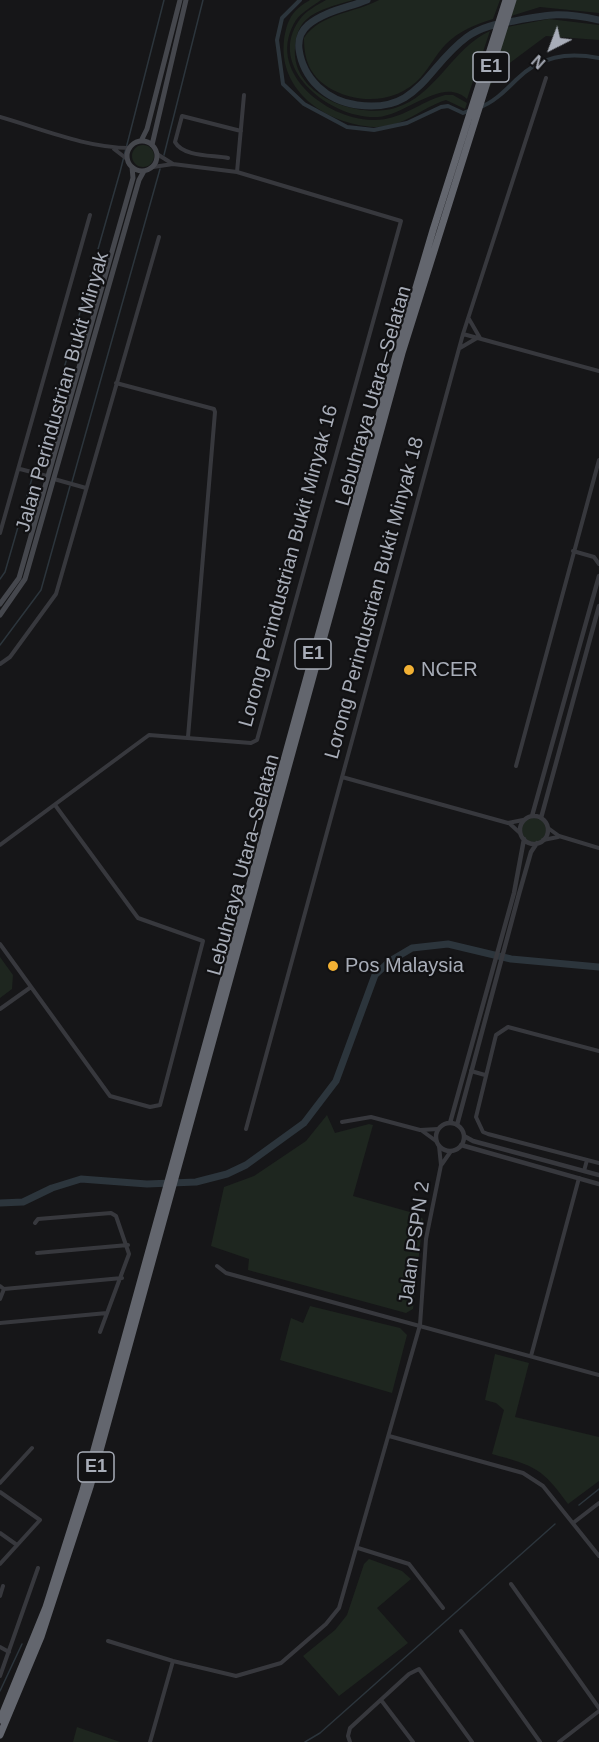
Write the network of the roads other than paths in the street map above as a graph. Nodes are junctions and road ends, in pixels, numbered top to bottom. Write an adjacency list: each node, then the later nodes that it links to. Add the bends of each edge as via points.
1 (180, 0): 10 (main road)
2 (186, 0): 11 (main road)
3 (506, 0): 9 (highway, Lebuhraya Utara–Selatan / E1)
4 (513, 0): 9 (highway, Lebuhraya Utara–Selatan / E1)
5 (546, 78): 24 (street, Lorong Perindustrian Bukit Minyak 18)
6 (244, 95): 8 (street)
7 (0, 117): 12 (street)
8 (241, 131): 16 (street, via 182,116 177,146 188,152); 21 (street)
9 (466, 133): 85 (highway, Lebuhraya Utara–Selatan / E1)
10 (141, 141): 11 (main road); 13 (main road)
11 (152, 145): 14 (main road)
12 (113, 148): 13 (street); 15 (street)
13 (126, 148): 15 (main road)
14 (159, 155): 17 (street); 18 (main road)
15 (124, 157): 19 (main road)
16 (228, 158)
17 (173, 164): 18 (street); 21 (street)
18 (155, 166): 20 (main road)
19 (132, 167): 20 (main road); 32 (main road, Jalan Perindustrian Bukit Minyak, via 134,178)
20 (144, 171): 33 (main road, Jalan Perindustrian Bukit Minyak)
21 (237, 172): 44 (street, Lorong Perindustrian Bukit Minyak 16, via 401,221 258,737 251,743)
22 (90, 215): 31 (street, Jalan Perindustrian Bukit Minyak)
23 (159, 237): 29 (street)
24 (468, 318): 25 (street, Lorong Perindustrian Bukit Minyak 18); 26 (street)
25 (463, 334): 26 (street); 27 (street, Lorong Perindustrian Bukit Minyak 18)
26 (480, 338): 27 (street); 28 (street)
27 (459, 349): 46 (street, Lorong Perindustrian Bukit Minyak 18)
28 (599, 370)
29 (116, 383): 34 (street); 44 (street, via 215,412)
30 (599, 460): 36 (street)
31 (22, 470): 32 (street); 35 (street, Jalan Perindustrian Bukit Minyak)
32 (45, 476): 40 (main road, Jalan Perindustrian Bukit Minyak, via 19,578)
33 (56, 479): 34 (street); 42 (main road, Jalan Perindustrian Bukit Minyak, via 25,579)
34 (84, 488): 43 (street, via 56,594 10,657)
35 (0, 532)
36 (573, 551): 37 (street); 45 (street)
37 (597, 555): 38 (street)
38 (599, 564)
39 (599, 576): 48 (street)
40 (0, 604)
41 (599, 606): 49 (street)
42 (0, 615)
43 (0, 664)
44 (188, 737): 47 (street, Lorong Perindustrian Bukit Minyak 16, via 149,735)
45 (516, 766)
46 (342, 777): 51 (street); 71 (street, Lorong Perindustrian Bukit Minyak 18)
47 (55, 805): 58 (street, Lorong Perindustrian Bukit Minyak 16); 64 (street, via 138,918 203,941)
48 (532, 816): 49 (street); 50 (street)
49 (541, 818): 52 (street)
50 (523, 820): 51 (street); 53 (street)
51 (508, 823): 53 (street)
52 (548, 828): 54 (street); 56 (street)
53 (520, 833): 55 (street)
54 (559, 837): 56 (street); 59 (street)
55 (524, 840): 57 (street); 69 (street, via 514,893)
56 (543, 840): 57 (street)
57 (537, 843): 66 (street, via 531,852)
58 (0, 845)
59 (599, 848)
60 (0, 944): 61 (street)
61 (31, 987): 62 (street); 64 (street, via 110,1096 158,1107)
62 (0, 1009)
63 (171, 1033): 64 (street)
64 (178, 1035)
65 (599, 1051): 67 (street, via 508,1027 496,1035)
66 (471, 1071): 67 (street); 70 (street)
67 (485, 1075): 78 (street, via 476,1117 483,1132)
68 (342, 1122): 73 (street, via 370,1117)
69 (450, 1123): 70 (street); 72 (street)
70 (458, 1125): 74 (street)
71 (246, 1129)
72 (438, 1129): 73 (street); 75 (street)
73 (420, 1130): 75 (street)
74 (464, 1136): 76 (street); 81 (street)
75 (438, 1144): 77 (street); 80 (street)
76 (461, 1145): 77 (street); 83 (street)
77 (451, 1151): 80 (street)
78 (587, 1160): 79 (street); 81 (street)
79 (599, 1163)
80 (441, 1165): 95 (street, Jalan PSPN 2, via 426,1239)
81 (585, 1171): 82 (street)
82 (599, 1175)
83 (579, 1178): 84 (street); 97 (street)
84 (599, 1184)
85 (169, 1192): 123 (highway, Lebuhraya Utara–Selatan / E1, via 73,1522 36,1632); 124 (highway, Lebuhraya Utara–Selatan / E1, via 77,1530 41,1637)
86 (35, 1223): 87 (street, via 38,1219 113,1214)
87 (128, 1245): 88 (street); 90 (street)
88 (37, 1253)
89 (217, 1266): 95 (street, via 226,1273)
90 (122, 1278): 91 (street); 93 (street)
91 (2, 1288): 92 (street)
92 (0, 1299)
93 (107, 1313): 94 (street); 96 (street)
94 (0, 1323)
95 (420, 1325): 97 (street); 99 (street, Jalan PSPN 2)
96 (100, 1332)
97 (531, 1356): 98 (street)
98 (599, 1375)
99 (389, 1436): 104 (street, via 523,1473 543,1486); 107 (street, Jalan PSPN 2)
100 (32, 1448): 101 (street)
101 (0, 1483)
102 (0, 1492): 106 (street, via 40,1520)
103 (599, 1503): 104 (street)
104 (573, 1523): 108 (street)
105 (1, 1535): 106 (street)
106 (17, 1545): 109 (street)
107 (358, 1548): 114 (street, via 409,1564); 119 (street, Jalan PSPN 2, via 339,1608 280,1663 236,1676)
108 (599, 1556)
109 (0, 1564)
110 (38, 1568): 118 (street)
111 (511, 1584): 122 (street)
112 (3, 1586): 113 (street)
113 (0, 1596)
114 (443, 1608)
115 (461, 1631): 129 (street)
116 (108, 1641): 119 (street, Jalan PSPN 2)
117 (0, 1647): 118 (street)
118 (9, 1652): 120 (street)
119 (173, 1661): 125 (street)
120 (0, 1675)
121 (381, 1700): 126 (street, via 350,1728); 127 (street); 128 (street, via 419,1669)
122 (599, 1710): 130 (street)
123 (0, 1720)
124 (0, 1735)
125 (150, 1742)
126 (350, 1742)
127 (413, 1742)
128 (472, 1742)
129 (540, 1742)
130 (559, 1742)

